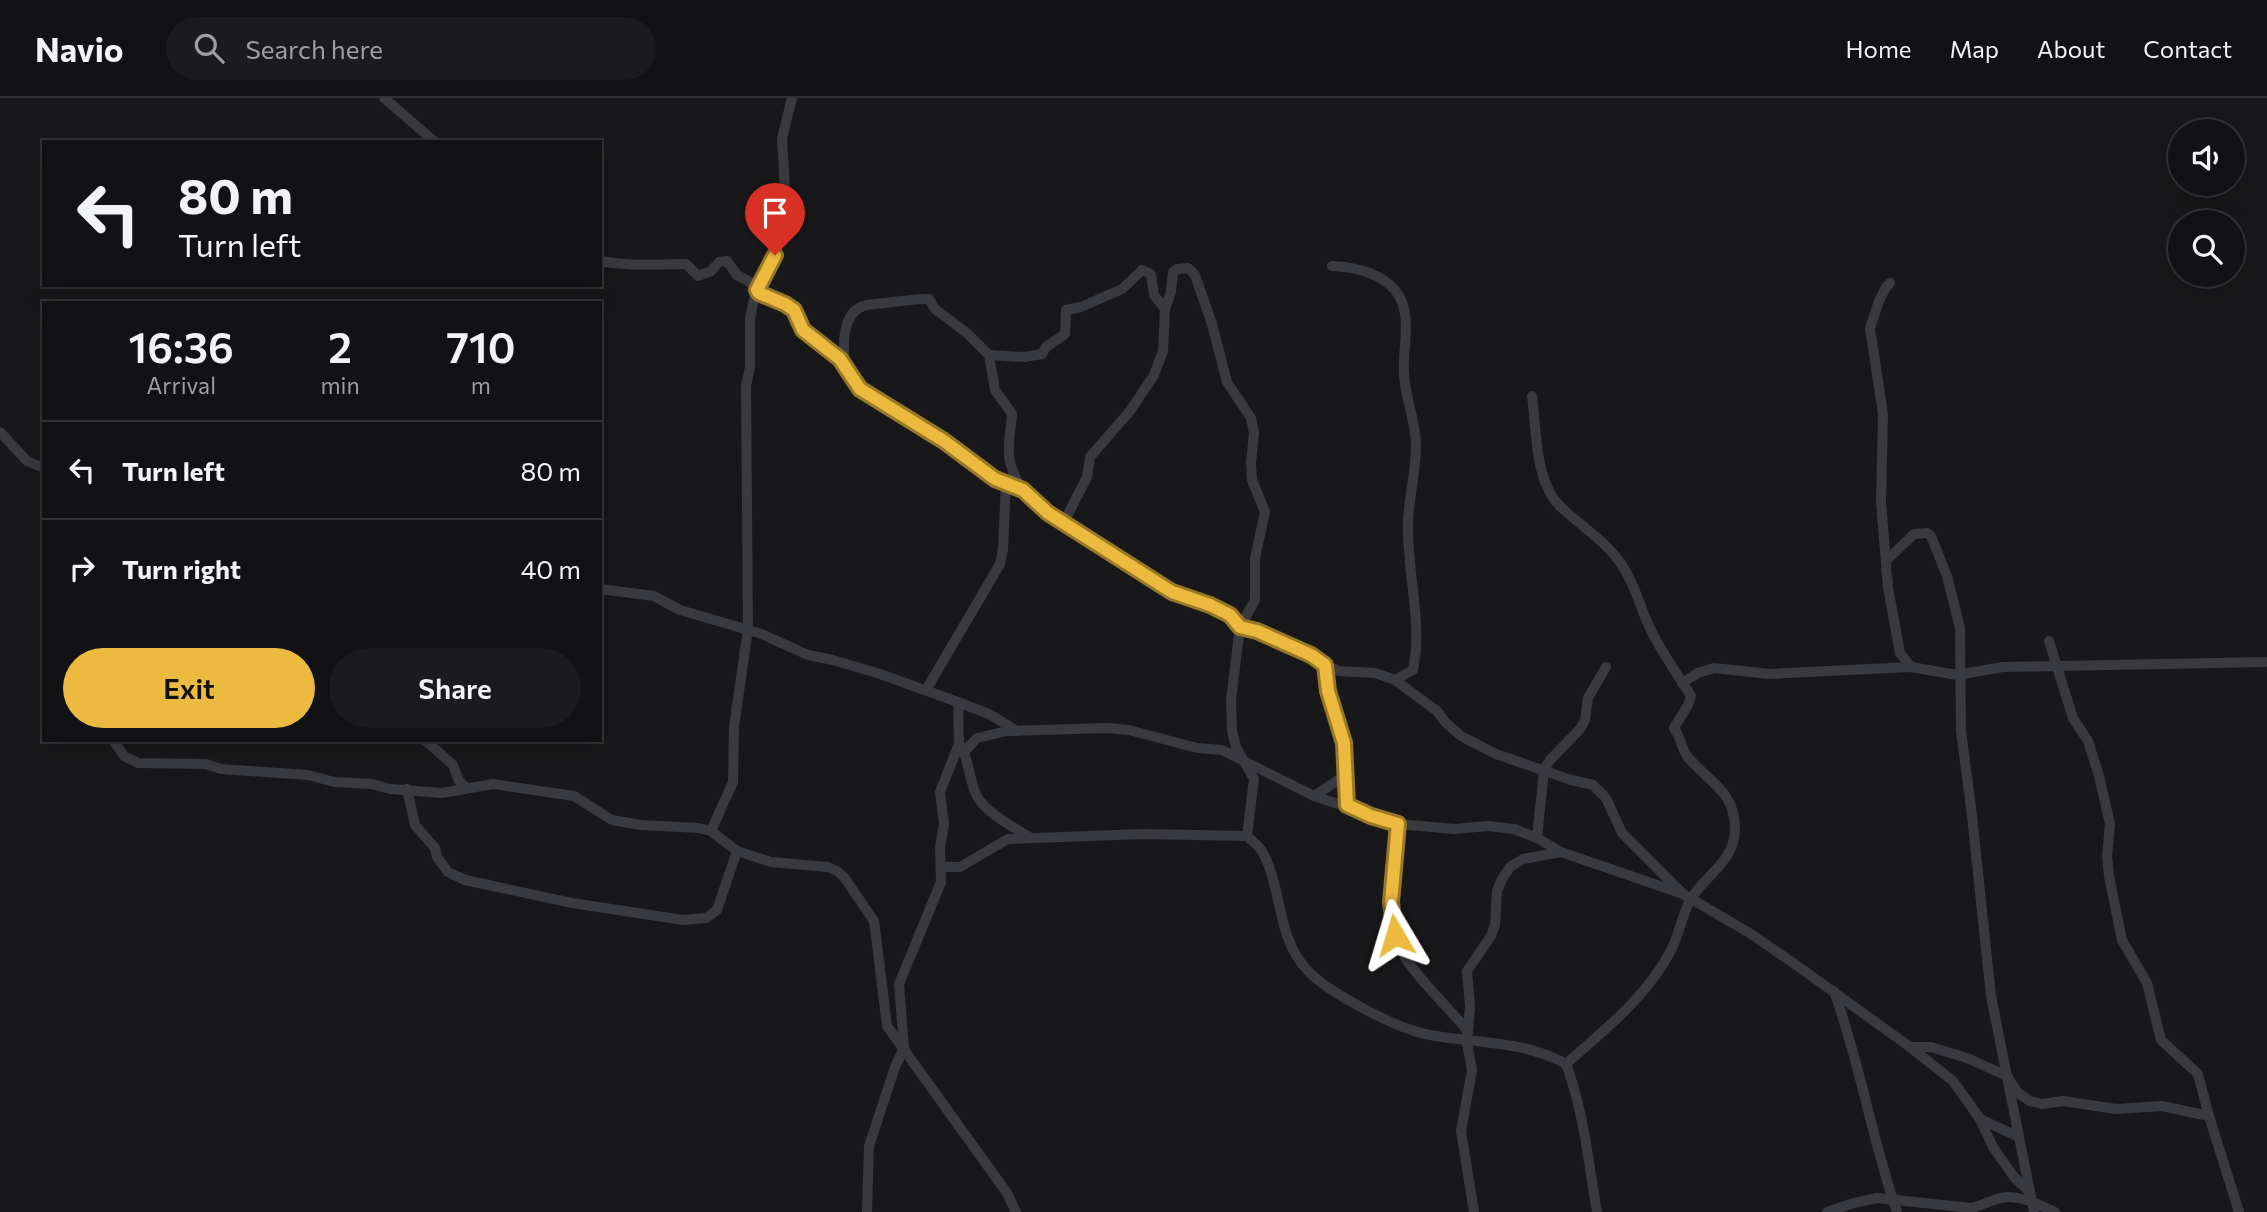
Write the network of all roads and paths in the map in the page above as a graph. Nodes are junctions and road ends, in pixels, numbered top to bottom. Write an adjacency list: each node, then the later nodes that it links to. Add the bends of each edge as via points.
1 (384, 98): 3 (street)
2 (792, 98): 7 (street, via 782,138 782,228 775,255)
3 (433, 140)
4 (602, 261): 7 (street, via 623,266 686,264 698,276 725,260)
5 (1332, 266): 28 (street, via 1363,270 1394,289 1406,321 1404,375 1416,432 1408,527 1415,623 1413,670)
6 (1890, 283): 17 (street, via 1870,328 1883,414 1881,490)
7 (757, 290): 10 (street, via 794,310 803,330); 20 (street, via 750,320 751,367 746,386)
8 (1165, 309): 9 (street, via 1154,295 1151,274 1142,270 1122,289 1066,310 1065,334 1042,354); 16 (street, via 1163,351 1154,375 1090,457 1087,477); 19 (street, via 1173,272 1188,268 1195,275 1212,324 1227,382 1251,418 1252,480 1265,512 1255,558 1255,600)
9 (989, 355): 10 (street, via 929,299 898,301 864,306 852,316 844,334); 15 (street, via 995,390 1012,414 1010,469)
10 (845, 366): 14 (street, via 860,389)
11 (1532, 396): 29 (street, via 1538,458 1553,498 1603,543 1626,571 1650,629)
12 (0, 432): 13 (street, via 27,461)
13 (42, 467)
14 (1006, 483): 15 (street); 30 (street, via 1000,564)
15 (1023, 490): 16 (street)
16 (1064, 523): 19 (street, via 1172,592 1230,615)
17 (1886, 561): 26 (street, via 1898,645); 27 (street, via 1914,534 1927,533 1933,538 1960,628)
18 (602, 589): 20 (street, via 654,596 680,610)
19 (1240, 627): 23 (street); 36 (street, via 1231,690 1232,731)
20 (748, 629): 30 (street, via 808,655); 44 (street, via 734,727 733,782)
21 (2049, 641): 24 (street)
22 (2267, 662): 24 (street)
23 (1325, 665): 28 (street); 38 (street, via 1344,743)
24 (2056, 666): 27 (street, via 2003,667); 58 (street, via 2099,776 2110,824 2106,857 2122,940 2147,983 2161,1040 2199,1074)
25 (1606, 667): 37 (street, via 1588,698 1580,729)
26 (1911, 667): 27 (street); 29 (street, via 1770,674 1714,668)
27 (1962, 675): 57 (street, via 1961,732 1991,996)
28 (1395, 680): 37 (street, via 1437,711 1461,736)
29 (1682, 683): 51 (street, via 1690,696 1674,728 1685,754 1728,796 1735,830 1729,853 1715,873)
30 (926, 690): 31 (street)
31 (958, 702): 32 (street); 35 (street)
32 (1017, 731): 35 (street, via 987,734); 36 (street, via 1129,730 1222,750)
33 (114, 742): 40 (street, via 124,756 138,762 206,764)
34 (427, 742): 39 (street, via 453,765)
35 (962, 748): 46 (street, via 977,797); 50 (street, via 940,792 944,824)
36 (1247, 764): 41 (street); 45 (street, via 1254,779)
37 (1544, 770): 47 (street); 51 (street, via 1598,788 1622,833)
38 (1346, 775): 41 (street); 42 (street)
39 (466, 787): 40 (street, via 442,793); 44 (street, via 493,784 574,796 612,820)
40 (407, 789): 48 (street, via 415,825 448,872 572,904 683,920 706,918 717,910)
41 (1314, 796): 42 (street)
42 (1347, 805): 43 (street)
43 (1398, 824): 47 (street, via 1454,829 1500,826); 53 (street, via 1391,902 1395,935 1409,962)
44 (711, 831): 48 (street)
45 (1247, 836): 46 (street); 53 (street, via 1261,850 1280,917 1298,961 1311,974 1404,1029 1427,1035)
46 (1029, 837): 50 (street, via 1008,839 960,867)
47 (1537, 838): 49 (street)
48 (737, 851): 55 (street, via 771,862 828,867 844,877 874,921 887,1026)
49 (1561, 852): 51 (street); 53 (street, via 1523,859 1502,878 1491,936 1467,971)
50 (941, 867): 55 (street, via 938,891 899,984)
51 (1687, 896): 52 (street); 56 (street, via 1670,952 1657,973 1627,1008)
52 (1834, 991): 54 (street); 61 (street)
53 (1467, 1035): 56 (street, via 1527,1048); 65 (street, via 1472,1069 1461,1131)
54 (1910, 1046): 57 (street, via 1967,1058); 59 (street, via 1952,1081)
55 (904, 1048): 63 (street, via 869,1146); 64 (street)
56 (1566, 1064): 66 (street, via 1586,1133)
57 (2007, 1076): 58 (street, via 2018,1093 2042,1104 2063,1101 2116,1109 2162,1106); 60 (street)
58 (2209, 1116): 70 (street)
59 (1980, 1119): 60 (street); 62 (street, via 1993,1147)
60 (2020, 1137): 62 (street)
61 (1893, 1199): 62 (street, via 1970,1208 1998,1198); 67 (street, via 1877,1198); 68 (street)
62 (2032, 1202): 69 (street)
63 (867, 1212)
64 (1016, 1212)
65 (1474, 1212)
66 (1597, 1212)
67 (1827, 1212)
68 (1897, 1212)
69 (2055, 1212)
70 (2239, 1212)

